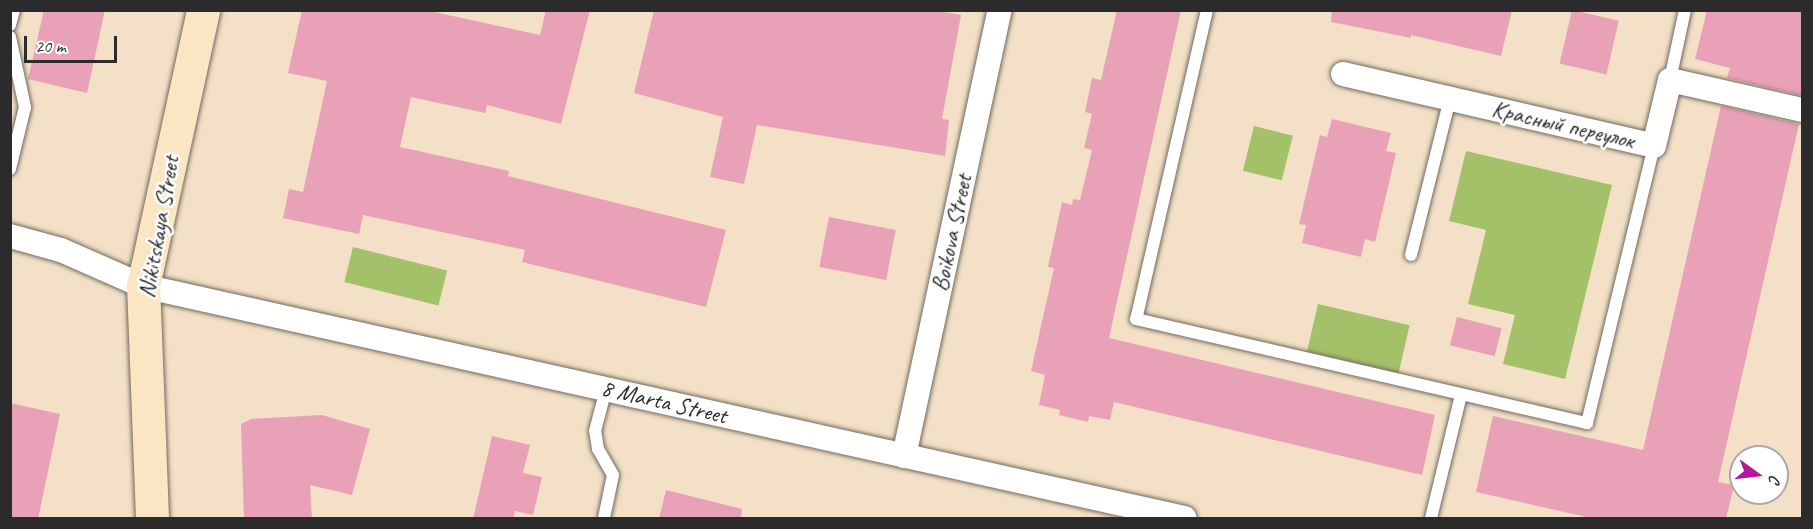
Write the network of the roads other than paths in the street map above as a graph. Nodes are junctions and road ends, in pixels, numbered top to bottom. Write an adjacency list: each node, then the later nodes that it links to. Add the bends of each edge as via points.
1 (14, 10): 6 (lane)
2 (203, 10): 16 (street, Nikitskaya Street)
3 (1000, 10): 19 (street, Boikova Street)
4 (1207, 10): 18 (lane, via 1136,319)
5 (1685, 10): 9 (lane)
6 (10, 25)
7 (10, 37): 13 (lane, via 25,107)
8 (1343, 74): 10 (street, Красный переулок)
9 (1670, 80): 11 (street); 12 (street, Красный переулок)
10 (1450, 99): 12 (street, Красный переулок); 15 (lane)
11 (1803, 110)
12 (1654, 146): 18 (lane, via 1587,423)
13 (10, 169)
14 (10, 236): 16 (street, 8 Marta Street, via 61,250)
15 (1411, 255)
16 (143, 286): 17 (street, 8 Marta Street); 20 (street, Nikitskaya Street)
17 (606, 389): 19 (street, 8 Marta Street); 21 (lane, via 595,431 598,449 613,475)
18 (1461, 394): 23 (lane)
19 (904, 456): 22 (street, 8 Marta Street)
20 (152, 519)
21 (604, 519)
22 (1184, 519)
23 (1431, 519)

